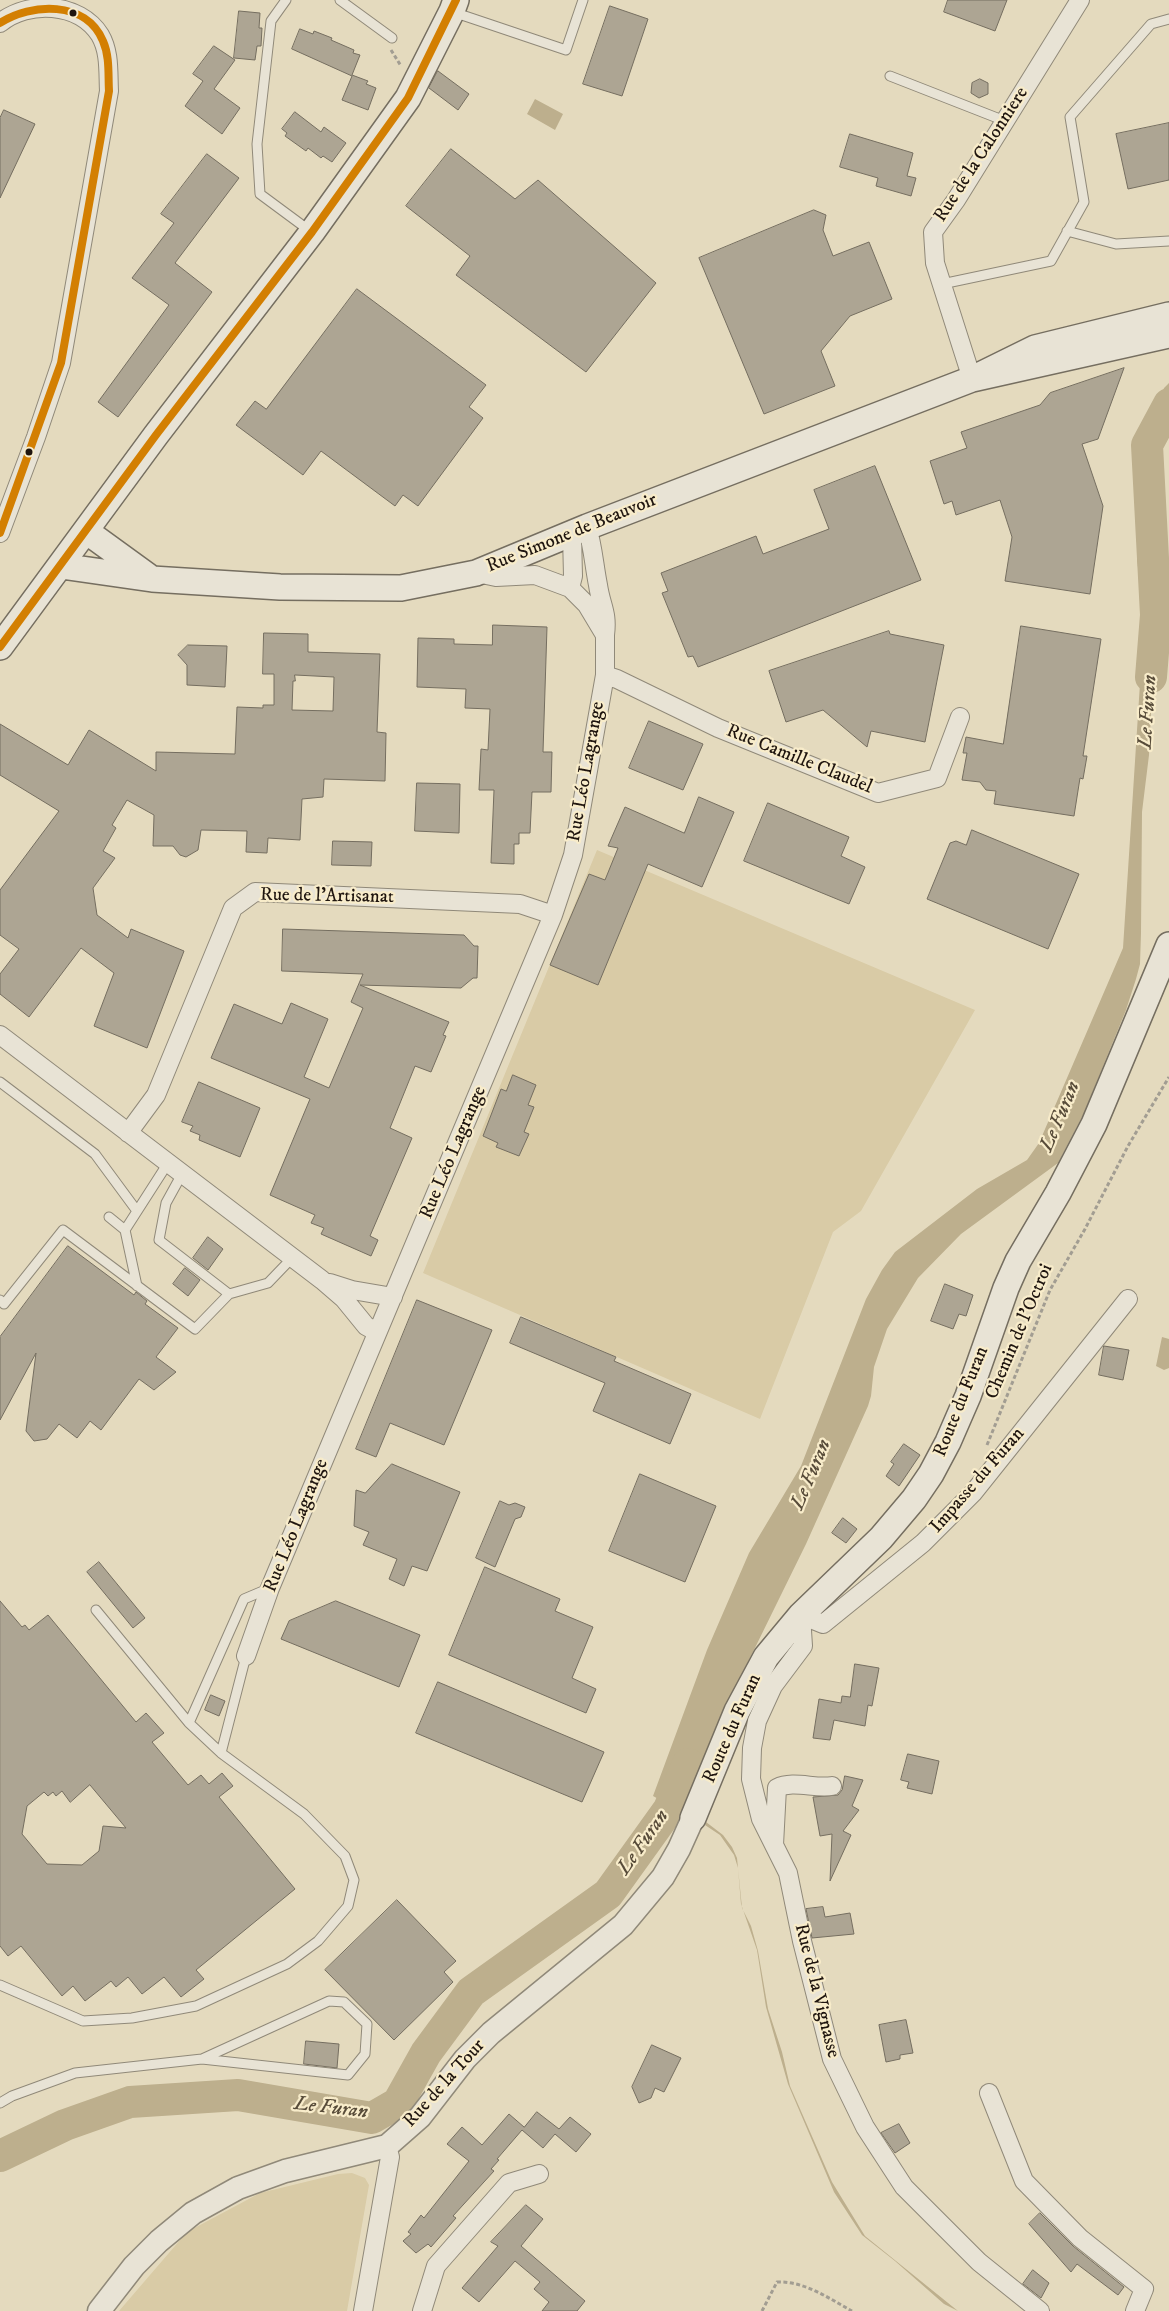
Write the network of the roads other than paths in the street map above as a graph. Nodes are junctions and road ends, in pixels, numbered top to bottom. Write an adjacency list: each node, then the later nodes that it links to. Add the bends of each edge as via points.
1 (286, 0): 12 (lane, via 271,21 257,144 260,194)
2 (340, 0): 9 (lane)
3 (583, 0): 6 (lane, via 566,50)
4 (1080, 0): 11 (street, Rue de la Calonniere)
5 (32, 2): 8 (street); 21 (street, via 58,5 78,13 100,34 108,53 109,91 60,363)
6 (454, 6): 12 (main road, via 408,98)
7 (1169, 19): 13 (lane, via 1150,24 1070,117 1084,202)
8 (0, 22)
9 (392, 38)
10 (890, 76): 11 (lane)
11 (1005, 121): 15 (street, Rue de la Calonniere, via 933,232 935,263)
12 (312, 232): 19 (main road)
13 (1067, 232): 14 (lane, via 1116,244); 15 (lane, via 1051,261)
14 (1169, 241)
15 (942, 284): 18 (street, Rue de la Calonniere)
16 (1169, 314): 18 (main road, Rue Simone de Beauvoir, via 1035,348)
17 (1169, 334): 18 (main road, Rue Simone de Beauvoir)
18 (972, 379): 20 (main road, Rue Simone de Beauvoir)
19 (86, 531): 22 (main road); 24 (main road)
20 (579, 531): 23 (main road, Rue Simone de Beauvoir); 25 (street); 26 (street, Rue Léo Lagrange, via 592,546 607,619)
21 (0, 533)
22 (60, 566): 24 (main road, Rue Simone de Beauvoir); 27 (main road)
23 (476, 573): 24 (main road, Rue Simone de Beauvoir, via 400,588 280,587); 25 (street, via 496,577 535,575)
24 (152, 578)
25 (570, 588): 26 (street, via 586,605)
26 (605, 635): 28 (street, Rue Léo Lagrange)
27 (0, 647)
28 (604, 675): 29 (street, Rue Camille Claudel, via 718,728 878,794 937,778); 30 (street, Rue Léo Lagrange, via 573,855)
29 (960, 717)
30 (553, 915): 34 (street, Rue de l'Artisanat, via 520,904 255,892 234,908 156,1095); 44 (street, Rue Léo Lagrange)
31 (1169, 945): 50 (main road, Route du Furan, via 1094,1124 1018,1261 968,1396 931,1474 881,1538)
32 (2, 1040): 34 (street)
33 (0, 1082): 37 (lane, via 95,1154)
34 (128, 1133): 35 (street)
35 (168, 1163): 36 (street); 37 (lane)
36 (182, 1174): 40 (street); 43 (lane, via 166,1203 159,1240)
37 (137, 1211): 39 (lane)
38 (109, 1217): 39 (lane)
39 (125, 1230): 42 (lane)
40 (292, 1258): 41 (street); 43 (lane, via 268,1283)
41 (322, 1280): 44 (street, via 352,1290); 47 (street, via 344,1299 366,1326)
42 (137, 1286): 43 (lane, via 196,1329); 46 (lane, via 63,1230 4,1304)
43 (229, 1294)
44 (392, 1297): 47 (street, Rue Léo Lagrange)
45 (1128, 1299): 50 (street, Impasse du Furan, via 973,1493 923,1543 823,1624)
46 (0, 1300)
47 (377, 1332): 48 (street, Rue Léo Lagrange)
48 (270, 1588): 51 (street, Rue Léo Lagrange); 52 (lane, via 244,1599)
49 (96, 1610): 52 (lane)
50 (801, 1615): 55 (main road, Route du Furan, via 766,1658 737,1710); 56 (street, Rue de la Vignasse, via 803,1646 765,1701 757,1720 752,1748 751,1779 761,1819)
51 (246, 1656): 53 (lane)
52 (190, 1723): 53 (lane)
53 (221, 1753): 57 (lane, via 304,1814 345,1856 354,1880 348,1906 318,1941 287,1964 196,2006 132,2018 83,2021)
54 (832, 1786): 56 (street, via 785,1784 777,1788)
55 (693, 1818): 61 (street, Rue de la Tour, via 663,1877 623,1925 491,2033 465,2059 420,2117)
56 (774, 1846): 66 (street, Rue de la Vignasse, via 788,1873 832,2060 865,2127 904,2187 979,2262)
57 (0, 1984)
58 (202, 2059): 58 (lane, via 329,2001 344,2002 368,2024 365,2054 348,2075); 60 (lane, via 75,2073)
59 (989, 2093): 67 (street, via 1024,2181 1080,2238 1144,2289)
60 (0, 2103)
61 (387, 2146): 63 (street, Rue de la Tour, via 285,2171 238,2188 193,2213 134,2266); 64 (street, via 390,2157)
62 (539, 2174): 65 (street, via 509,2183 436,2266)
63 (99, 2311)
64 (363, 2311)
65 (422, 2311)
66 (1040, 2311)
67 (1135, 2311)

